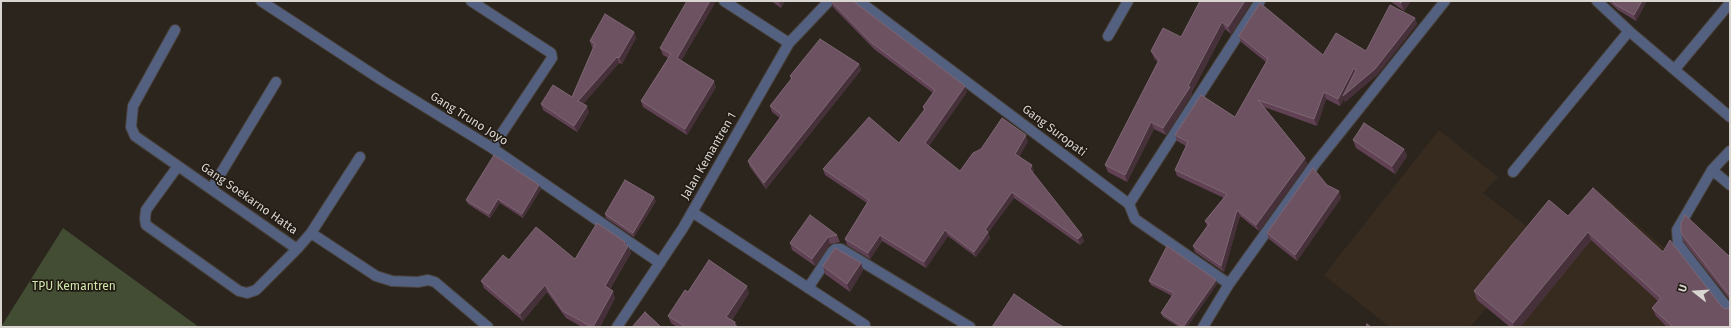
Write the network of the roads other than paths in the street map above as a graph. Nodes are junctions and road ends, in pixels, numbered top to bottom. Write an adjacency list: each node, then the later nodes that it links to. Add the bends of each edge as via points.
1 (261, 1): 18 (street, Gang Truno Joyo, via 382,81)
2 (471, 1): 18 (street, via 551,53 552,58)
3 (724, 1): 14 (street)
4 (829, 1): 14 (street, Jalan Kemantren 1)
5 (859, 1): 26 (street, Gang Suropati)
6 (1128, 1): 13 (street)
7 (1260, 1): 26 (street)
8 (1445, 1): 31 (street, via 1314,164)
9 (1597, 1): 12 (street)
10 (1730, 3): 15 (street)
11 (175, 30): 21 (street, Gang Soekarno Hatta, via 133,106 131,127 135,136)
12 (1629, 31): 15 (street); 23 (street)
13 (1108, 36)
14 (789, 43): 27 (street, Jalan Kemantren 1)
15 (1675, 69): 17 (street)
16 (276, 82): 25 (street)
17 (1730, 117)
18 (492, 148): 30 (street, Gang Truno Joyo)
19 (1730, 151): 22 (street)
20 (360, 157): 28 (street)
21 (178, 166): 25 (street, Gang Soekarno Hatta); 29 (street, via 146,210 146,225 239,291 247,293 256,290)
22 (1712, 170): 24 (street); 33 (street, via 1677,230 1678,244)
23 (1514, 172)
24 (1730, 184)
25 (212, 188): 29 (street, Gang Soekarno Hatta)
26 (1129, 204): 31 (street, Gang Suropati, via 1134,219)
27 (692, 212): 30 (street, Jalan Kemantren 1); 32 (street)
28 (311, 233): 29 (street, Gang Soekarno Hatta); 36 (street, Gang Soekarno Hatta, via 376,276 392,281 435,282)
29 (297, 249)
30 (660, 263): 37 (street, Jalan Kemantren 1)
31 (1229, 284): 35 (street)
32 (808, 288): 34 (street); 38 (street, via 832,252 841,248)
33 (1730, 311)
34 (865, 325)
35 (1204, 325)
36 (488, 327)
37 (617, 327)
38 (970, 327)

